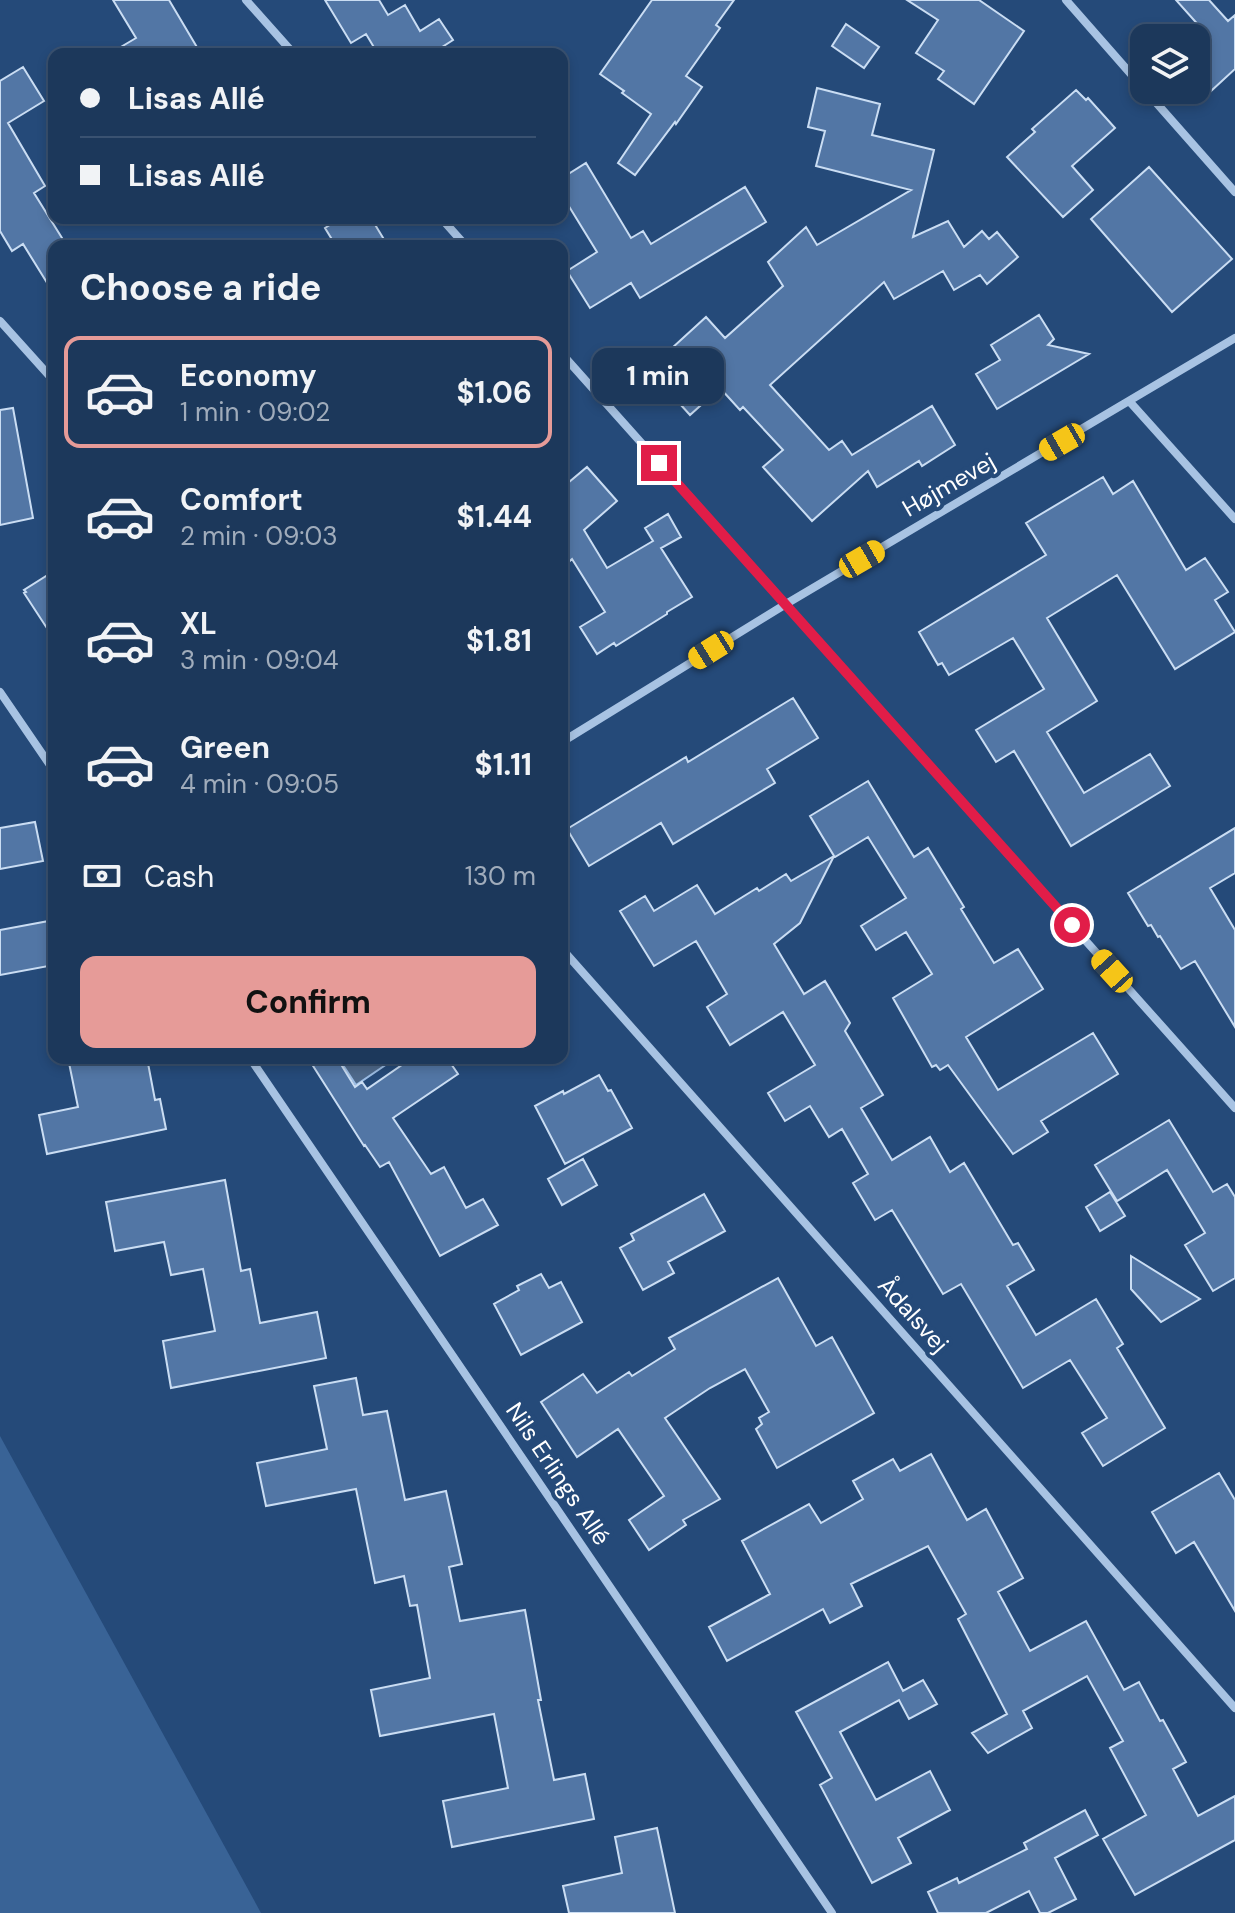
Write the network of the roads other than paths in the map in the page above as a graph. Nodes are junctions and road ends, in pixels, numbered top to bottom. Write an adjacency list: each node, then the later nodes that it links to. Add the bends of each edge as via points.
1 (246, 0): 3 (street)
2 (1066, 0): 4 (street)
3 (289, 48)
4 (1130, 72)
5 (1158, 104): 6 (street)
6 (1235, 192)
7 (446, 224): 8 (street)
8 (461, 240)
9 (0, 321): 12 (street)
10 (1235, 338): 13 (street, Højmevej)
11 (568, 361): 15 (street)
12 (48, 374)
13 (1130, 402): 14 (street); 15 (street, Højmevej)
14 (1235, 519)
15 (786, 604): 17 (street, Højmevej); 21 (street)
16 (0, 692): 18 (street)
17 (568, 738)
18 (48, 762)
19 (568, 956): 22 (street, Ådalsvej)
20 (254, 1064): 23 (street, Nils Erlings Allé)
21 (1235, 1108)
22 (1235, 1708)
23 (832, 1913)

